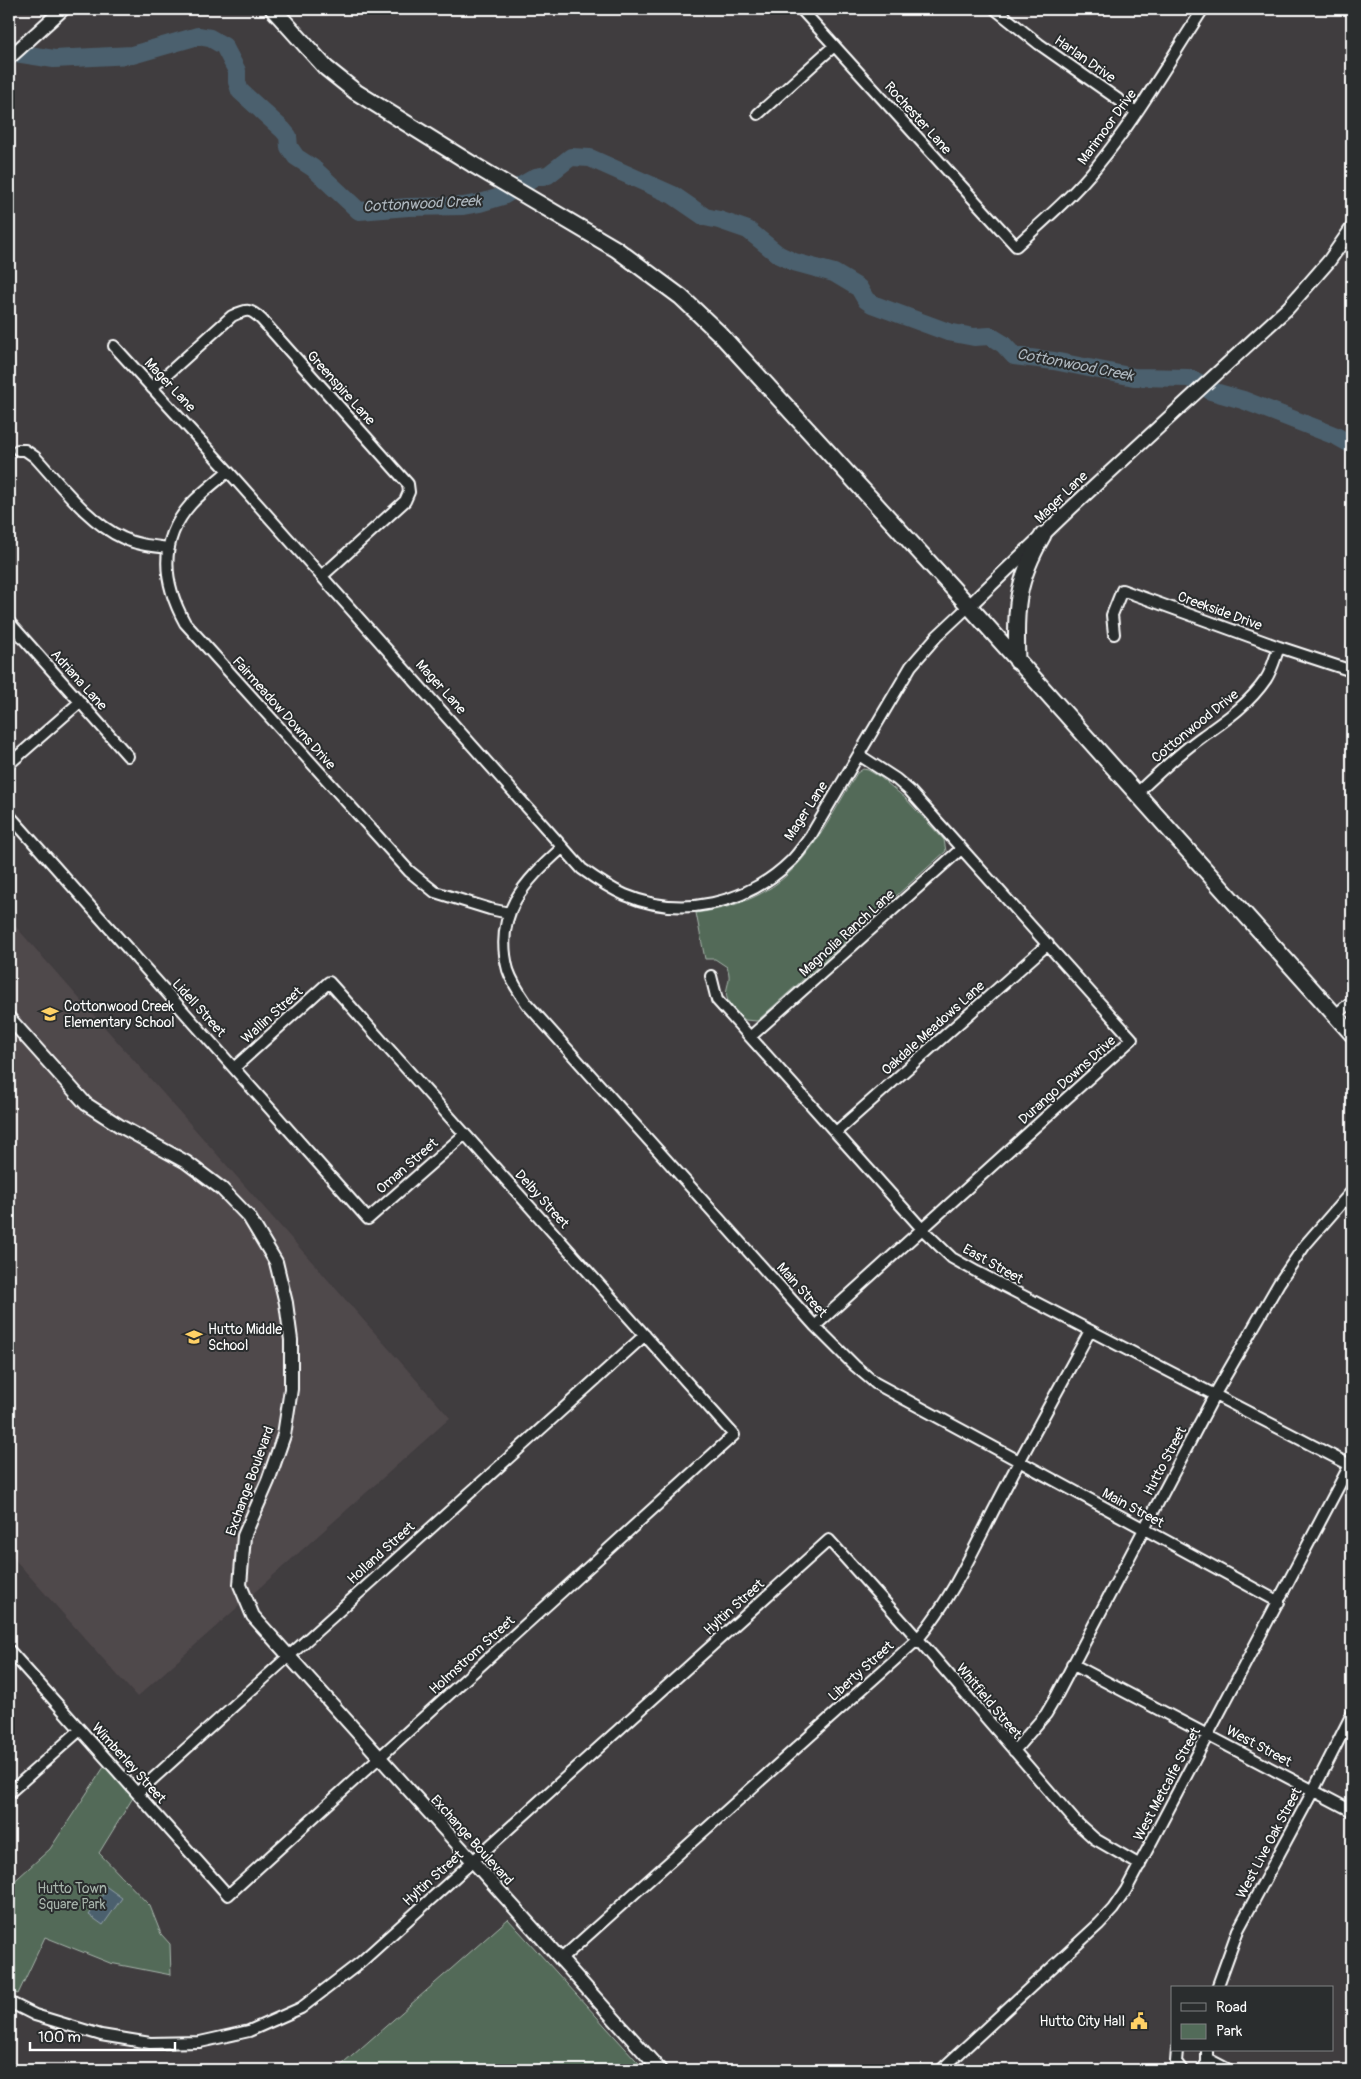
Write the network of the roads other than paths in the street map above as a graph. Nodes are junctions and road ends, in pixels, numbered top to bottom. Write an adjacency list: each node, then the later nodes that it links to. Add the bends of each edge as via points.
1 (63, 9): 7 (street)
2 (273, 9): 19 (main road, via 326,68 356,92 616,249 691,306 727,341)
3 (801, 9): 6 (street, Rochester Lane)
4 (995, 9): 8 (street, Harlan Drive)
5 (1204, 9): 8 (street, Marimoor Drive)
6 (834, 46): 9 (street); 11 (street, Rochester Lane)
7 (9, 58)
8 (1136, 112): 11 (street, Marimoor Drive, via 1097,166)
9 (758, 114)
10 (1352, 228): 16 (street, Mager Lane, via 1330,261 1288,308)
11 (1016, 246)
12 (114, 346): 13 (street, Mager Lane)
13 (152, 388): 15 (street, Mager Lane); 18 (street, Greenspire Lane, via 232,316 244,310 253,311 262,320 408,484 405,501)
14 (18, 450): 17 (street, via 25,450 35,457 105,528 123,538)
15 (228, 470): 17 (street, Fairmeadow Downs Drive, via 191,504); 18 (street, Mager Lane)
16 (1043, 535): 19 (street, Mager Lane); 23 (main road, via 1020,586)
17 (168, 548): 33 (street, Fairmeadow Downs Drive, via 167,571 171,592 185,623 387,849 435,892)
18 (322, 576): 31 (street, Mager Lane)
19 (969, 606): 23 (main road); 26 (street, Mager Lane, via 922,651)
20 (9, 622): 25 (street, Adriana Lane)
21 (1114, 634): 22 (street, Creekside Drive, via 1112,615 1122,590)
22 (1279, 647): 24 (street, Creekside Drive); 29 (street, Cottonwood Drive, via 1267,678 1249,700 1228,720 1168,764)
23 (1017, 661): 29 (main road)
24 (1352, 671)
25 (80, 702): 27 (street, Adriana Lane); 28 (street)
26 (859, 755): 31 (street, Mager Lane, via 810,837 792,860 744,894 718,903 680,906 626,895 582,869); 32 (street, Durango Downs Drive, via 896,779)
27 (128, 756)
28 (9, 764)
29 (1136, 794): 38 (main road)
30 (9, 815): 42 (street, Lidell Street)
31 (562, 848): 33 (street, Main Street, via 521,889)
32 (961, 849): 34 (street, Durango Downs Drive); 41 (street, Magnolia Ranch Lane)
33 (509, 913): 48 (street, Main Street, via 505,939 508,971 526,1004)
34 (1048, 944): 43 (street, Oakdale Meadows Lane); 47 (street, Durango Downs Drive, via 1132,1039)
35 (711, 976): 41 (street, East Street, via 717,1000)
36 (329, 982): 42 (street, Wallin Street); 44 (street, Delby Street)
37 (1352, 1004): 38 (street)
38 (1336, 1014): 40 (main road)
39 (9, 1018): 60 (street, Exchange Boulevard, via 86,1104 186,1162 222,1189 249,1216 276,1262 291,1340 290,1389 284,1435 244,1536 240,1585 253,1616)
40 (1352, 1034)
41 (750, 1037): 43 (street, East Street)
42 (234, 1068): 46 (street, Lidell Street)
43 (836, 1132): 47 (street, East Street)
44 (465, 1134): 46 (street, Oman Street); 50 (street, Delby Street)
45 (1352, 1191): 51 (street, Hutto Street, via 1305,1245 1279,1283)
46 (368, 1220)
47 (923, 1230): 48 (street, Durango Downs Drive); 49 (street, East Street, via 952,1258)
48 (815, 1326): 53 (street, Main Street, via 875,1383)
49 (1090, 1331): 51 (street, East Street); 53 (street, Liberty Street)
50 (645, 1335): 52 (street, Delby Street); 60 (street, Holland Street)
51 (1215, 1394): 54 (street, East Street); 55 (street, Hutto Street)
52 (734, 1436): 66 (street, Holmstrom Street)
53 (1019, 1461): 55 (street, Main Street); 58 (street, Liberty Street, via 950,1595)
54 (1352, 1464): 57 (street, West Metcalfe Street)
55 (1144, 1530): 57 (street, Main Street); 61 (street, Hutto Street)
56 (829, 1540): 58 (street, Whitfield Street); 71 (street, Hyltin Street)
57 (1279, 1602): 64 (street, West Metcalfe Street)
58 (918, 1639): 65 (street, Whitfield Street); 74 (street, Liberty Street)
59 (9, 1650): 63 (street, Wimberley Street)
60 (287, 1656): 66 (street, Exchange Boulevard); 69 (street, Holland Street)
61 (1072, 1664): 64 (street, West Street); 65 (street, Hutto Street, via 1046,1714)
62 (1352, 1714): 67 (street, West Live Oak Street)
63 (80, 1730): 68 (street); 69 (street, Wimberley Street)
64 (1208, 1735): 67 (street, West Street); 72 (street, West Metcalfe Street)
65 (1014, 1751): 72 (street, Whitfield Street, via 1074,1821 1095,1839)
66 (379, 1758): 71 (street, Exchange Boulevard); 73 (street, Holmstrom Street)
67 (1313, 1791): 70 (street, West Street); 75 (street, West Live Oak Street, via 1238,1930)
68 (9, 1793)
69 (137, 1793): 73 (street, Wimberley Street)
70 (1352, 1811)
71 (472, 1862): 74 (street, Exchange Boulevard); 76 (street, Hyltin Street, via 361,1962 301,2008 249,2031 200,2042 150,2043 101,2036)
72 (1140, 1865): 80 (street, West Metcalfe Street, via 1113,1909 1099,1924)
73 (228, 1895)
74 (560, 1960): 79 (street, Exchange Boulevard)
75 (1218, 1986)
76 (9, 2002)
77 (1177, 2052): 81 (street, via 1176,2062)
78 (1208, 2055): 82 (street); 83 (street)
79 (660, 2070)
80 (941, 2070)
81 (1182, 2070)
82 (1203, 2070)
83 (1229, 2070)

